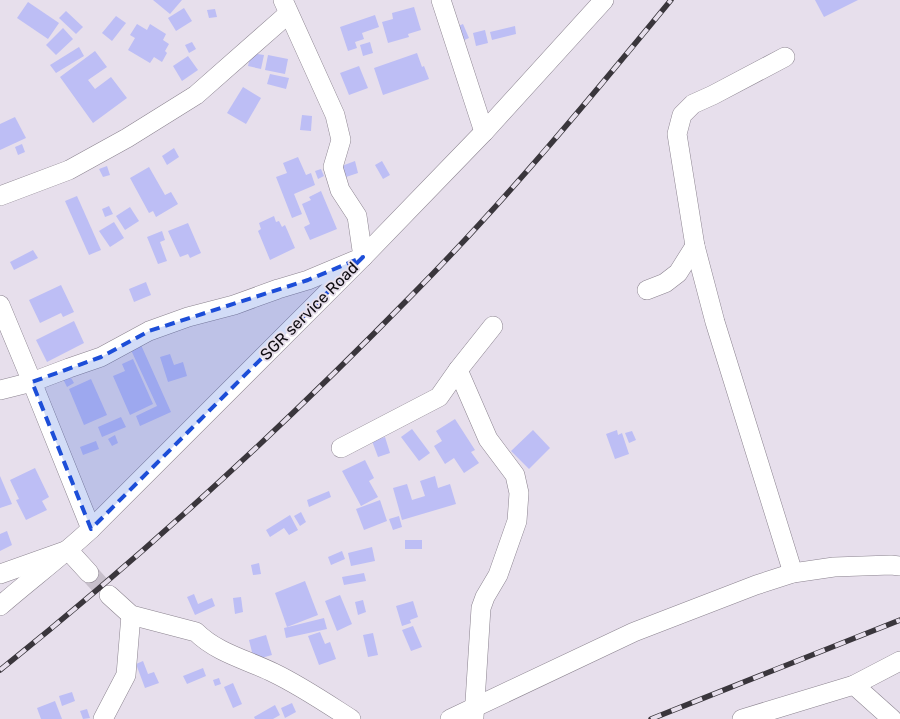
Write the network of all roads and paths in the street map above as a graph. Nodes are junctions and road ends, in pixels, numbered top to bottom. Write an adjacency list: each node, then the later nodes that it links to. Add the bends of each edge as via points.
1 (441, 0): 5 (street)
2 (604, 0): 5 (street, SGR service Road)
3 (286, 7): 6 (street, via 196,95 69,170); 8 (street, via 335,115 341,140 333,167 340,190 357,216)
4 (786, 57): 7 (street, via 693,104 682,115 677,134)
5 (484, 132): 8 (street, SGR service Road)
6 (0, 196)
7 (695, 246): 9 (street, via 678,273); 20 (street, via 715,322)
8 (363, 257): 13 (street, via 308,280 149,331 101,357); 16 (street, SGR service Road)
9 (648, 290)
10 (0, 305): 13 (street)
11 (493, 326): 12 (street)
12 (458, 370): 15 (street, via 439,397); 27 (street, via 488,439 515,475 519,493 517,521 498,575 481,608)
13 (32, 382): 14 (street); 16 (street)
14 (0, 390)
15 (341, 448)
16 (91, 530): 17 (street, SGR service Road)
17 (68, 550): 19 (street); 21 (street); 23 (street, SGR service Road)
18 (900, 566): 20 (street, via 834,567)
19 (89, 573)
20 (793, 573): 27 (street, via 634,632)
21 (0, 574)
22 (109, 595): 24 (street)
23 (0, 606)
24 (131, 615): 28 (street, via 126,675); 29 (street, via 196,632 229,654 276,674)
25 (900, 662): 26 (street)
26 (854, 685): 31 (street); 32 (street)
27 (474, 713): 30 (street)
28 (103, 719)
29 (351, 719)
30 (450, 719)
31 (742, 719)
32 (892, 719)

